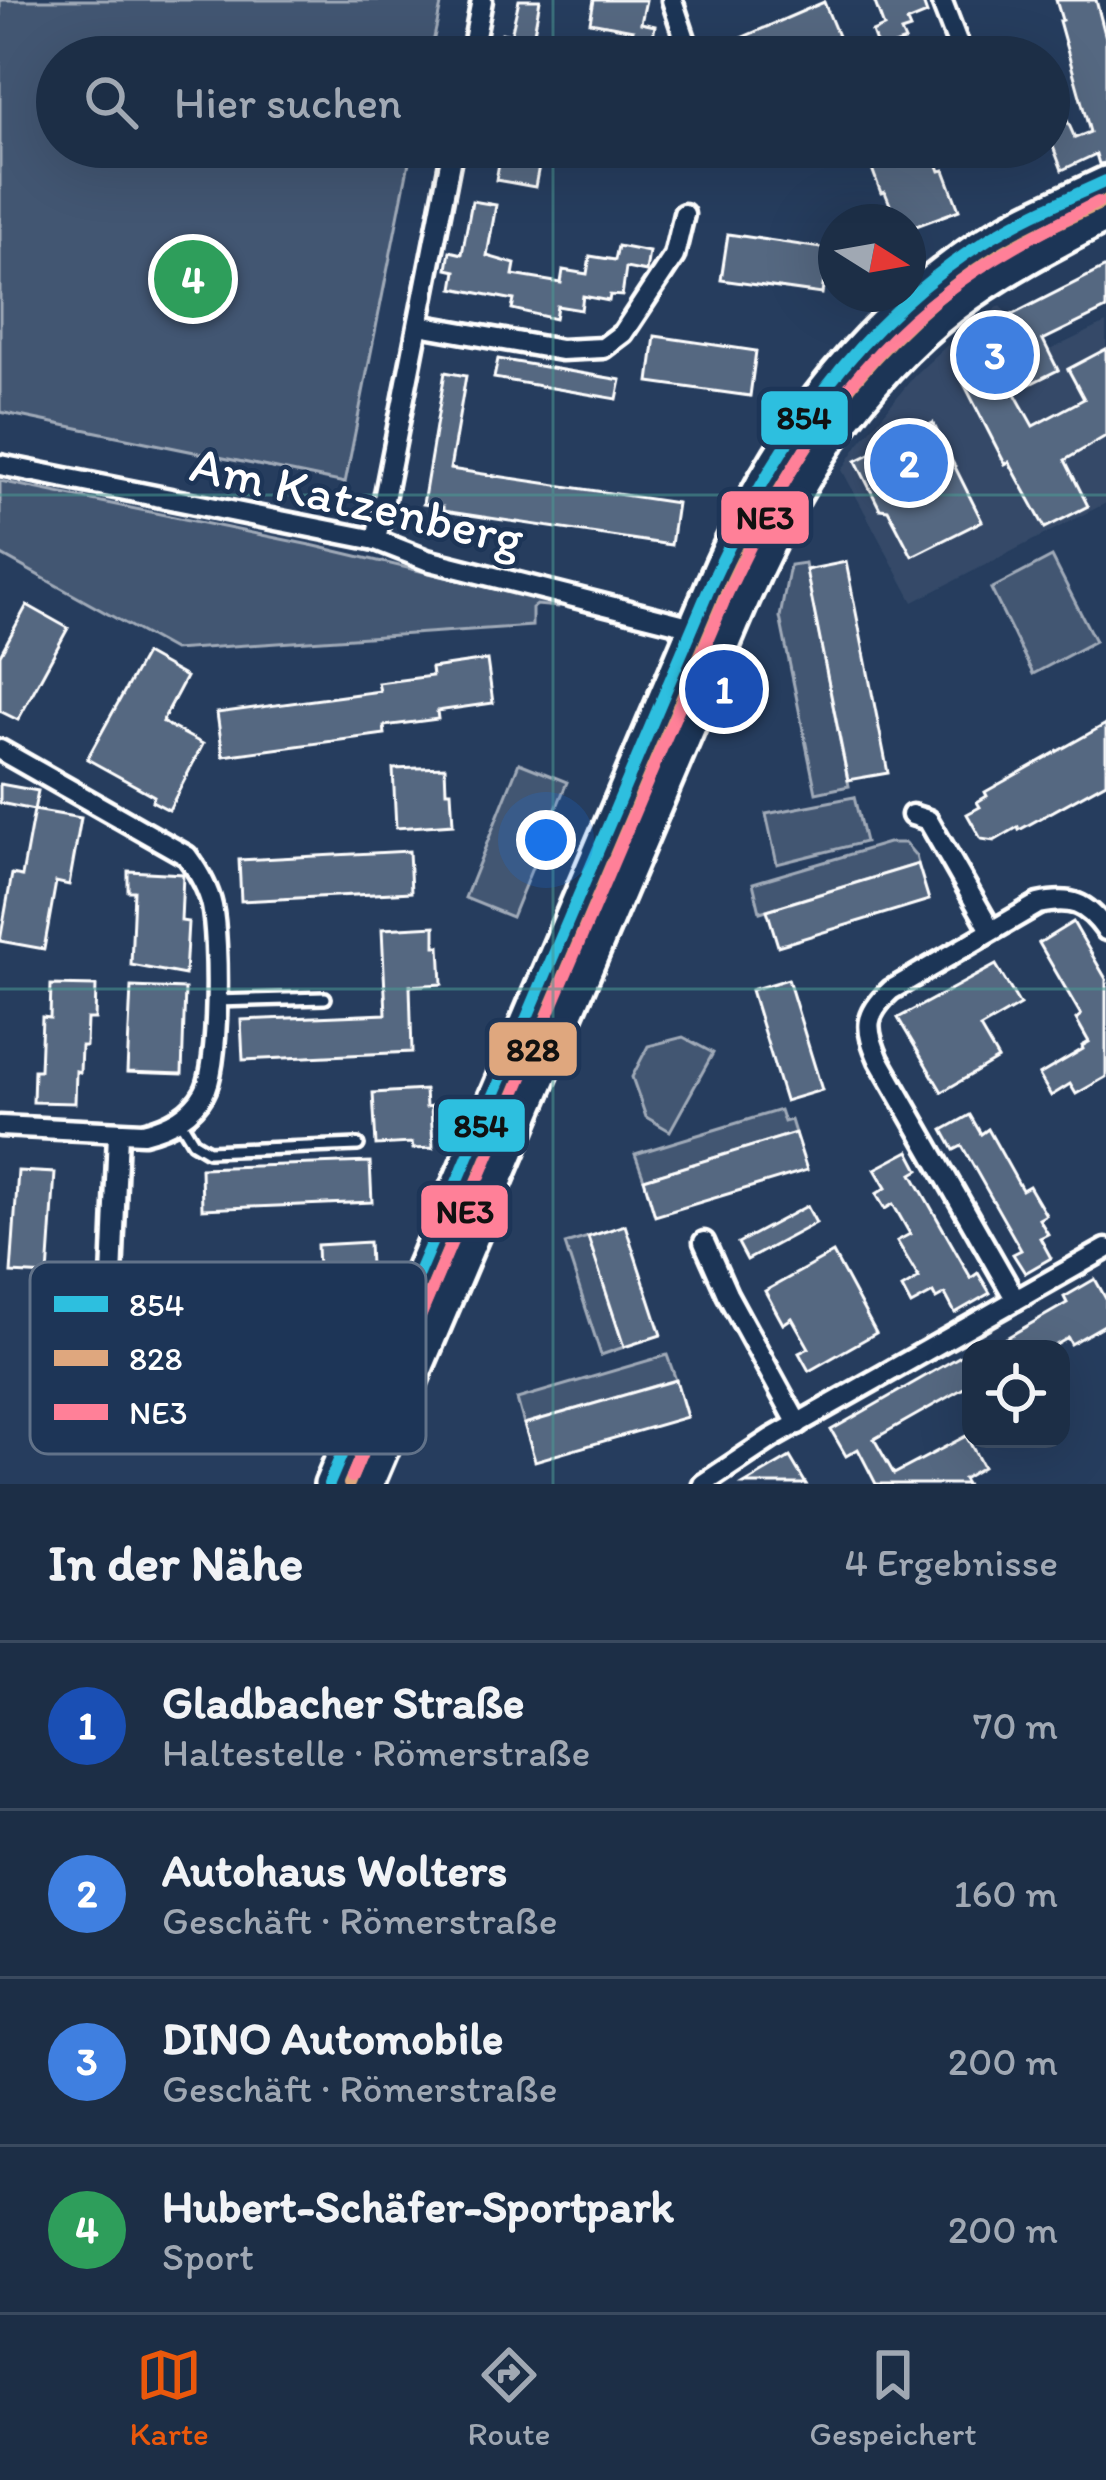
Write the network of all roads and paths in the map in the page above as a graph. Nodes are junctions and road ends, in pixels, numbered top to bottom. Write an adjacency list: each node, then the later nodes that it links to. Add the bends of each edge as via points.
1 (482, 0): 4 (street)
2 (672, 0): 5 (street)
3 (941, 0): 6 (street)
4 (475, 36)
5 (685, 36)
6 (955, 36)
7 (450, 168): 11 (street)
8 (1106, 181): 15 (main road, via 977,246 833,373 764,476)
9 (684, 214): 11 (street, via 674,256 623,333 603,348 561,350)
10 (1106, 218): 14 (main road, via 999,277 912,343 821,453)
11 (419, 326): 13 (street)
12 (0, 465): 13 (street, Am Katzenberg)
13 (376, 540): 15 (street, Am Katzenberg)
14 (737, 616): 15 (street, Am Katzenberg); 16 (main road)
15 (693, 627): 16 (street); 30 (main road)
16 (716, 666): 32 (main road)
17 (0, 750): 22 (street, via 187,856 212,906)
18 (912, 814): 19 (street, via 928,820)
19 (992, 930): 20 (street, via 1060,900 1091,911); 31 (street, via 891,990 869,1018 869,1037)
20 (1106, 930)
21 (325, 998): 22 (lane)
22 (215, 1001): 23 (street, via 211,1078)
23 (179, 1119): 25 (street, via 143,1133); 26 (lane, via 208,1150)
24 (0, 1126): 25 (street)
25 (118, 1132): 29 (street)
26 (358, 1145)
27 (704, 1242): 33 (street)
28 (1106, 1249): 31 (street)
29 (113, 1262)
30 (423, 1262)
31 (1016, 1300): 33 (street)
32 (426, 1350)
33 (798, 1424): 38 (street)
34 (342, 1454): 36 (main road)
35 (382, 1454): 37 (main road)
36 (329, 1484)
37 (369, 1484)
38 (703, 1484)

